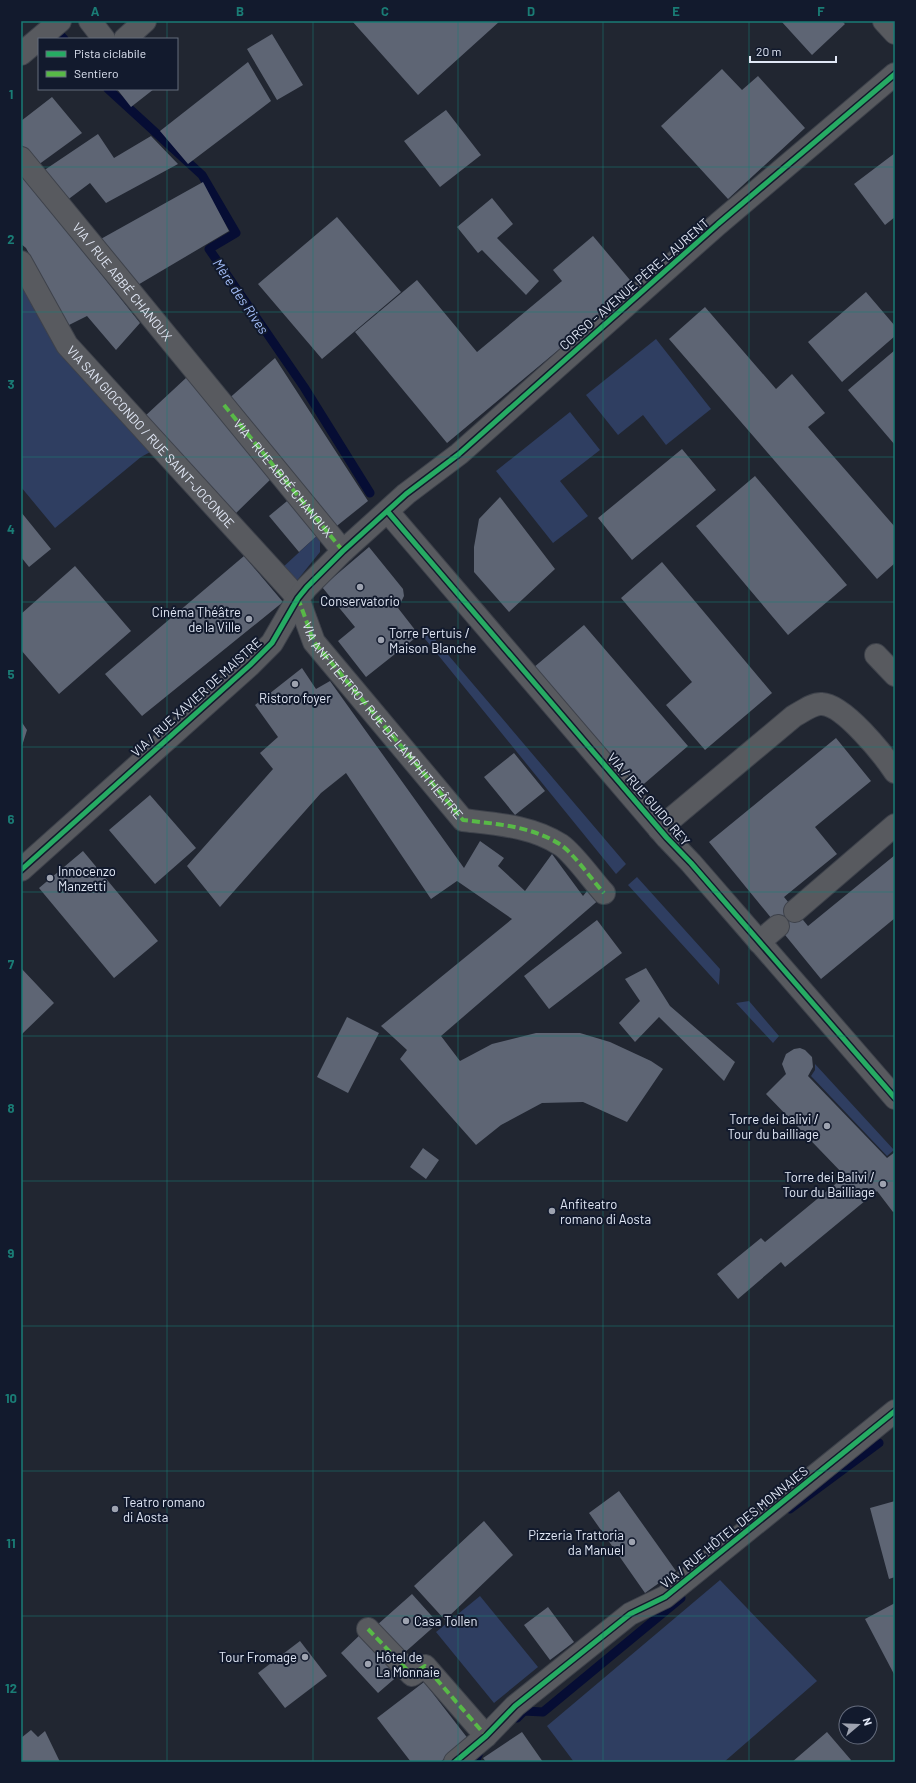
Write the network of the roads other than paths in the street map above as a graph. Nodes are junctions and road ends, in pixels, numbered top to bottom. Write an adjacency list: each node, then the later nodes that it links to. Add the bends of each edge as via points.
1 (90, 21): 7 (street)
2 (145, 21): 8 (street)
3 (884, 21): 5 (street)
4 (56, 24): 6 (street)
5 (895, 33)
6 (40, 38)
7 (103, 38)
8 (126, 38)
9 (38, 39): 10 (street)
10 (21, 54)
11 (895, 74): 15 (street, CORSO - AVENUE PÈRE-LAURENT, via 718,224 460,454 406,494)
12 (21, 158): 14 (street, VIA / RUE ABBÉ CHANOUX)
13 (21, 262): 17 (street, VIA SAN GIOCONDO / RUE SAINT-JOCONDE, via 68,345)
14 (224, 405): 16 (street, VIA - RUE ABBÉ CHANOUX)
15 (388, 512): 16 (street, VIA / RUE XAVIER DE MAISTRE); 22 (street, VIA / RUE GUIDO REY)
16 (343, 551): 17 (street, VIA / RUE XAVIER DE MAISTRE)
17 (298, 598): 23 (street, VIA / RUE XAVIER DE MAISTRE, via 272,643 250,665); 24 (street, VIA ANFITEATRO / RUE DE L'AMPHITHÉÂTRE, via 314,642 463,820 536,832 562,846)
18 (876, 655): 19 (street)
19 (895, 675)
20 (895, 772): 22 (street, via 859,729 838,710 822,704 813,706 794,716)
21 (895, 824): 25 (street)
22 (659, 829): 27 (street, VIA / RUE GUIDO REY)
23 (21, 870)
24 (604, 893)
25 (795, 911)
26 (778, 926): 27 (street)
27 (759, 942): 28 (street, VIA / RUE GUIDO REY)
28 (895, 1098)
29 (895, 1411): 31 (street, VIA / RUE HÔTEL DES MONNAIES, via 665,1597 630,1614 515,1706)
30 (368, 1629): 31 (street, via 412,1674 425,1666)
31 (486, 1736): 32 (street, VIA / RUE HÔTEL DES MONNAIES)
32 (455, 1762)

